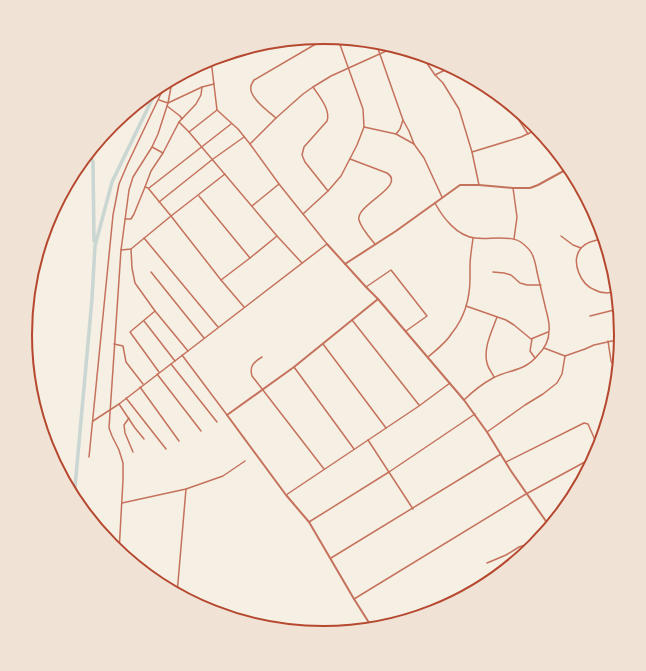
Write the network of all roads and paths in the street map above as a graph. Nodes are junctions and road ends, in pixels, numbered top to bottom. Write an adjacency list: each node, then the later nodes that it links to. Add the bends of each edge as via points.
1 (315, 44): 22 (street, via 254,80 251,85 253,96)
2 (340, 45): 10 (street)
3 (378, 50): 5 (street)
4 (386, 51): 5 (street)
5 (380, 54): 10 (street); 24 (street)
6 (241, 56): 7 (street)
7 (231, 59)
8 (427, 64): 12 (street)
9 (212, 67): 13 (street)
10 (349, 68): 15 (street); 28 (street, via 363,109)
11 (443, 71): 12 (street)
12 (434, 75): 38 (street, via 443,83 459,109)
13 (214, 84): 14 (street); 21 (street)
14 (202, 87): 19 (street); 23 (street, via 196,104)
15 (313, 87): 22 (street); 49 (street, via 329,117 304,147 302,155)
16 (171, 88): 19 (street)
17 (161, 94): 18 (street)
18 (158, 100): 19 (street); 121 (street, via 119,184 112,222)
19 (168, 103): 20 (street)
20 (167, 106): 23 (street); 36 (street)
21 (217, 110): 27 (street); 29 (street)
22 (276, 118): 34 (street)
23 (182, 120): 25 (street)
24 (404, 120): 31 (street); 35 (street)
25 (179, 122): 29 (street); 39 (street)
26 (521, 123): 32 (street)
27 (231, 124): 33 (street); 37 (street)
28 (364, 127): 31 (street); 41 (street)
29 (189, 132): 37 (street)
30 (531, 133): 32 (street)
31 (396, 134): 35 (street)
32 (528, 134): 38 (street)
33 (244, 136): 34 (street); 40 (street)
34 (250, 144): 44 (street)
35 (414, 144): 51 (street, via 424,158)
36 (152, 147): 39 (street); 57 (street, via 133,177)
37 (202, 147): 40 (street); 47 (street)
38 (472, 152): 45 (street)
39 (163, 153): 46 (street, via 151,171)
40 (213, 159): 43 (street); 52 (street)
41 (350, 160): 49 (street, via 341,176); 65 (street, via 386,173 391,178 388,188 359,214 358,220)
42 (563, 172): 48 (street, via 530,188)
43 (225, 174): 50 (street); 54 (street)
44 (279, 184): 54 (street); 55 (street)
45 (479, 185): 48 (street); 51 (street, via 460,185)
46 (145, 187): 47 (street); 57 (street, via 131,219)
47 (148, 188): 52 (street)
48 (513, 188): 62 (street, via 517,217)
49 (328, 190): 55 (street)
50 (198, 196): 56 (street); 69 (street)
51 (442, 197): 53 (street)
52 (160, 202): 56 (street)
53 (435, 203): 61 (street, via 453,227); 65 (street)
54 (252, 206): 58 (street)
55 (303, 214): 64 (street)
56 (171, 216): 60 (street); 74 (street)
57 (125, 219): 68 (street)
58 (277, 236): 69 (street); 70 (street)
59 (561, 236): 66 (street)
60 (144, 238): 67 (street); 87 (street)
61 (474, 238): 62 (street); 79 (street)
62 (514, 239): 75 (street, via 523,243 533,255)
63 (598, 240): 66 (street)
64 (327, 244): 70 (street); 71 (street)
65 (375, 244): 71 (street)
66 (581, 248): 77 (street, via 577,263 578,272 586,285 601,292)
67 (131, 249): 68 (street); 82 (street, via 135,283)
68 (122, 250): 94 (street)
69 (250, 258): 74 (street)
70 (302, 263): 80 (street)
71 (345, 264): 76 (street)
72 (151, 272): 90 (street)
73 (493, 272): 75 (street, via 511,275 520,283 527,285)
74 (221, 280): 80 (street)
75 (541, 285): 89 (street)
76 (366, 287): 78 (street); 88 (street, via 390,270 427,316)
77 (611, 293)
78 (378, 300): 85 (street); 88 (street)
79 (466, 306): 83 (street); 101 (street, via 452,334)
80 (244, 307): 87 (street)
81 (613, 310): 84 (street)
82 (155, 311): 86 (street); 97 (street)
83 (497, 316): 91 (street); 108 (street, via 486,353 487,364)
84 (590, 316)
85 (352, 320): 95 (street); 116 (street)
86 (144, 321): 103 (street); 107 (street, via 130,332)
87 (218, 327): 90 (street)
88 (406, 331): 101 (street)
89 (549, 332): 91 (street); 96 (street)
90 (204, 338): 97 (street)
91 (532, 339): 102 (street, via 530,351)
92 (614, 340): 93 (street)
93 (608, 341): 99 (street); 105 (street)
94 (114, 344): 110 (street, via 123,346 126,362); 117 (street)
95 (322, 344): 106 (street); 123 (street)
96 (544, 348): 99 (street); 102 (street)
97 (188, 351): 98 (street)
98 (182, 355): 103 (street); 119 (street)
99 (565, 356): 125 (street, via 562,374 557,383)
100 (262, 357): 112 (street, via 251,366 252,376)
101 (428, 357): 109 (street)
102 (535, 358): 108 (street, via 524,367)
103 (175, 360): 104 (street)
104 (171, 364): 107 (street); 122 (street)
105 (613, 364)
106 (294, 367): 112 (street); 131 (street)
107 (158, 373): 110 (street); 124 (street)
108 (494, 377): 114 (street, via 476,388)
109 (450, 383): 114 (street); 116 (street)
110 (143, 384): 111 (street)
111 (140, 387): 113 (street); 129 (street)
112 (262, 390): 119 (street); 138 (street)
113 (126, 398): 115 (street); 130 (street)
114 (464, 400): 118 (street)
115 (119, 404): 117 (street); 120 (street)
116 (419, 406): 123 (street)
117 (111, 409): 121 (street); 143 (street, via 109,428 123,463)
118 (475, 414): 125 (street); 139 (street)
119 (227, 415): 142 (street)
120 (129, 418): 126 (street); 132 (street, via 124,427)
121 (93, 421): 134 (street)
122 (216, 422)
123 (386, 428): 128 (street)
124 (201, 431)
125 (487, 432): 133 (street)
126 (144, 439)
127 (595, 439): 136 (street, via 588,424 584,422)
128 (368, 440): 131 (street); 139 (street)
129 (179, 441)
130 (166, 449)
131 (354, 449): 138 (street)
132 (132, 452)
133 (501, 454): 136 (street); 144 (street)
134 (89, 457)
135 (245, 461): 140 (street, via 223,476)
136 (506, 462): 141 (street)
137 (585, 462): 141 (street)
138 (324, 469): 142 (street)
139 (389, 472): 144 (street); 145 (street)
140 (186, 489): 143 (street); 151 (street)
141 (526, 494): 146 (street); 152 (street)
142 (286, 495): 145 (street)
143 (122, 503): 147 (street)
144 (413, 508): 149 (street)
145 (309, 522): 149 (street)
146 (547, 522)
147 (120, 543)
148 (524, 545): 150 (street)
149 (331, 558): 152 (street)
150 (487, 563)
151 (177, 588)
152 (354, 599): 153 (street)
153 (369, 623)

